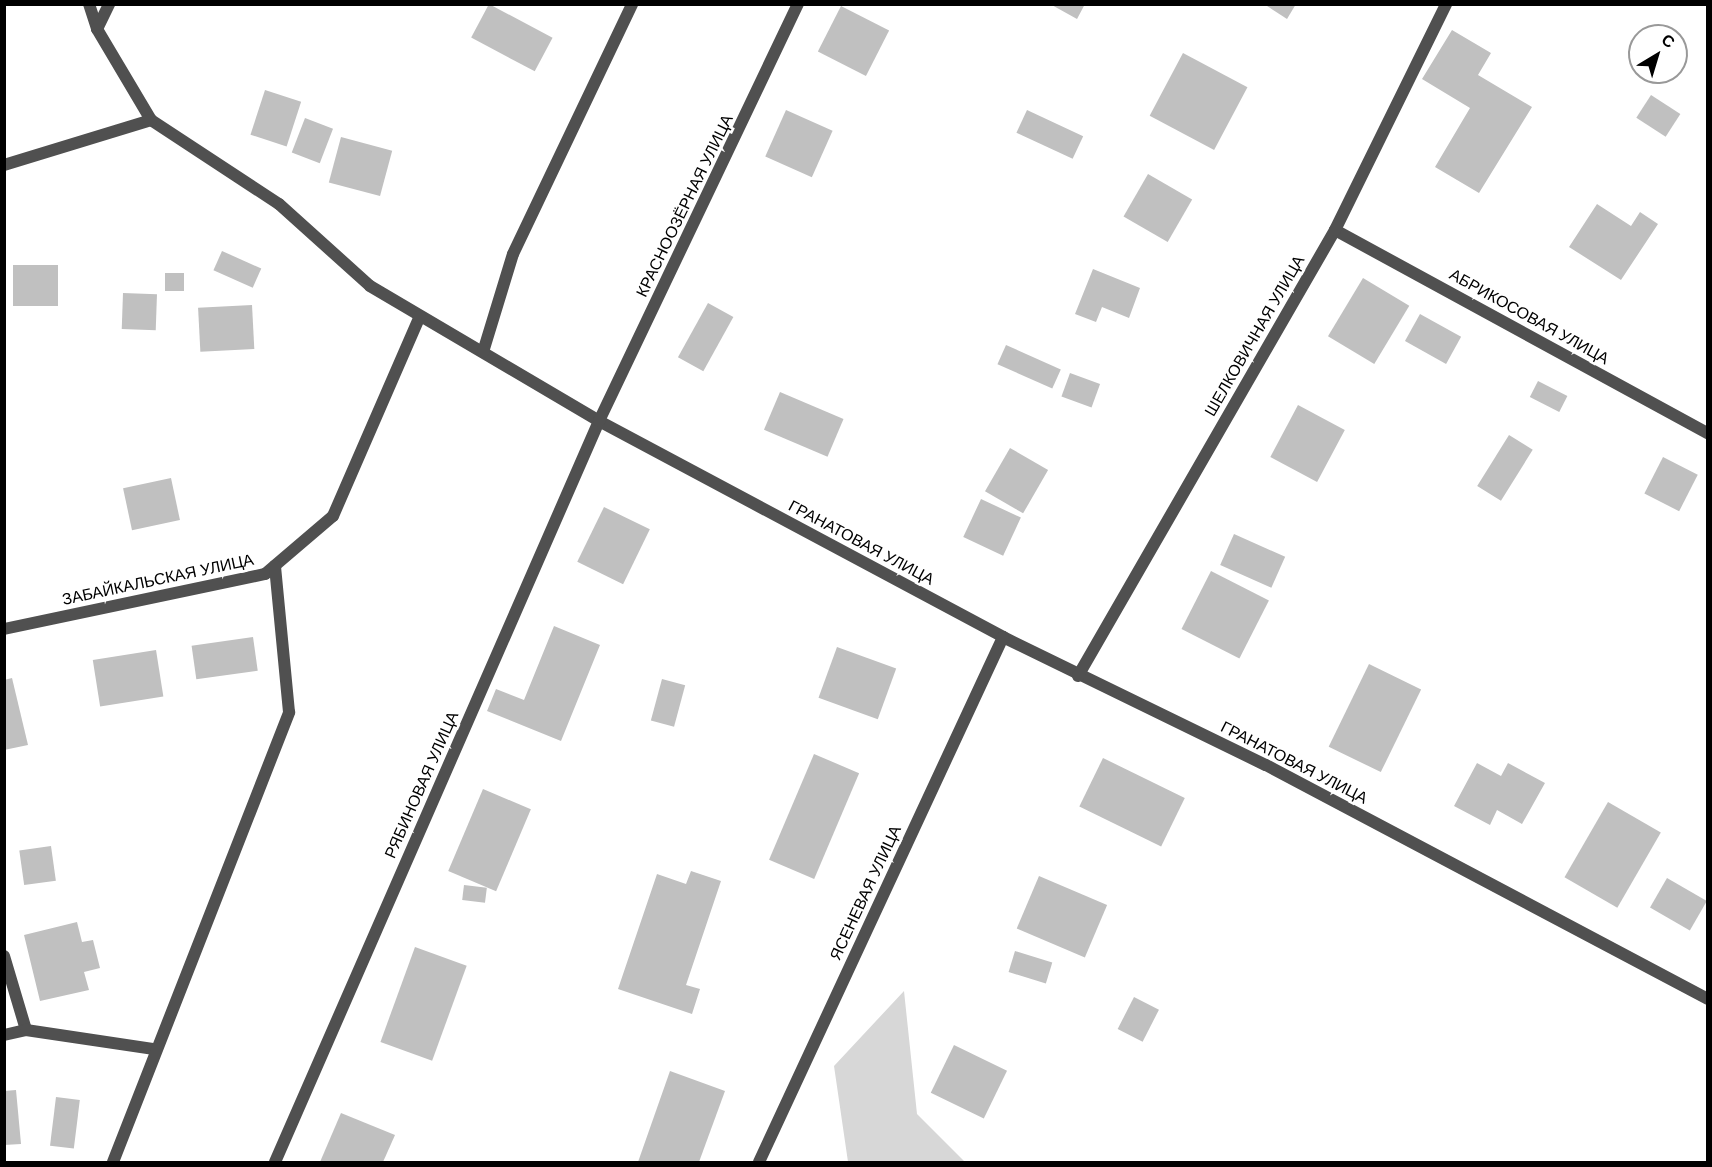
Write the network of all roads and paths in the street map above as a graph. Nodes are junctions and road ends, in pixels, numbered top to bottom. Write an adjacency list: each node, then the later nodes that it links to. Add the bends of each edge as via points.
1 (89, 4): 6 (street, ГРАНАТОВАЯ УЛИЦА)
2 (109, 4): 6 (street)
3 (632, 4): 11 (street, via 513,254)
4 (798, 4): 12 (street, КРАСНООЗЁРНАЯ УЛИЦА)
5 (1446, 4): 9 (street, ШЕЛКОВИЧНАЯ УЛИЦА)
6 (97, 29): 7 (street, ГРАНАТОВАЯ УЛИЦА)
7 (151, 120): 8 (street); 10 (street, ГРАНАТОВАЯ УЛИЦА, via 279,204 370,286)
8 (4, 165)
9 (1335, 230): 13 (street, АБРИКОСОВАЯ УЛИЦА); 17 (street, ШЕЛКОВИЧНАЯ УЛИЦА)
10 (420, 316): 11 (street, ГРАНАТОВАЯ УЛИЦА); 14 (street, ЗАБАЙКАЛЬСКАЯ УЛИЦА, via 333,516)
11 (483, 352): 12 (street, ГРАНАТОВАЯ УЛИЦА)
12 (599, 421): 16 (street, ГРАНАТОВАЯ УЛИЦА); 24 (street, РЯБИНОВАЯ УЛИЦА)
13 (1707, 433)
14 (275, 566): 15 (street, ЗАБАЙКАЛЬСКАЯ УЛИЦА, via 265,574); 22 (street, via 289,712)
15 (4, 629)
16 (1003, 637): 17 (street, ГРАНАТОВАЯ УЛИЦА); 25 (street, ЯСЕНЕВАЯ УЛИЦА)
17 (1078, 676): 19 (street, ГРАНАТОВАЯ УЛИЦА, via 1266,765)
18 (4, 956): 20 (street)
19 (1707, 999)
20 (26, 1030): 21 (street); 22 (street)
21 (4, 1035)
22 (153, 1049): 23 (street)
23 (112, 1162)
24 (275, 1162)
25 (759, 1162)

